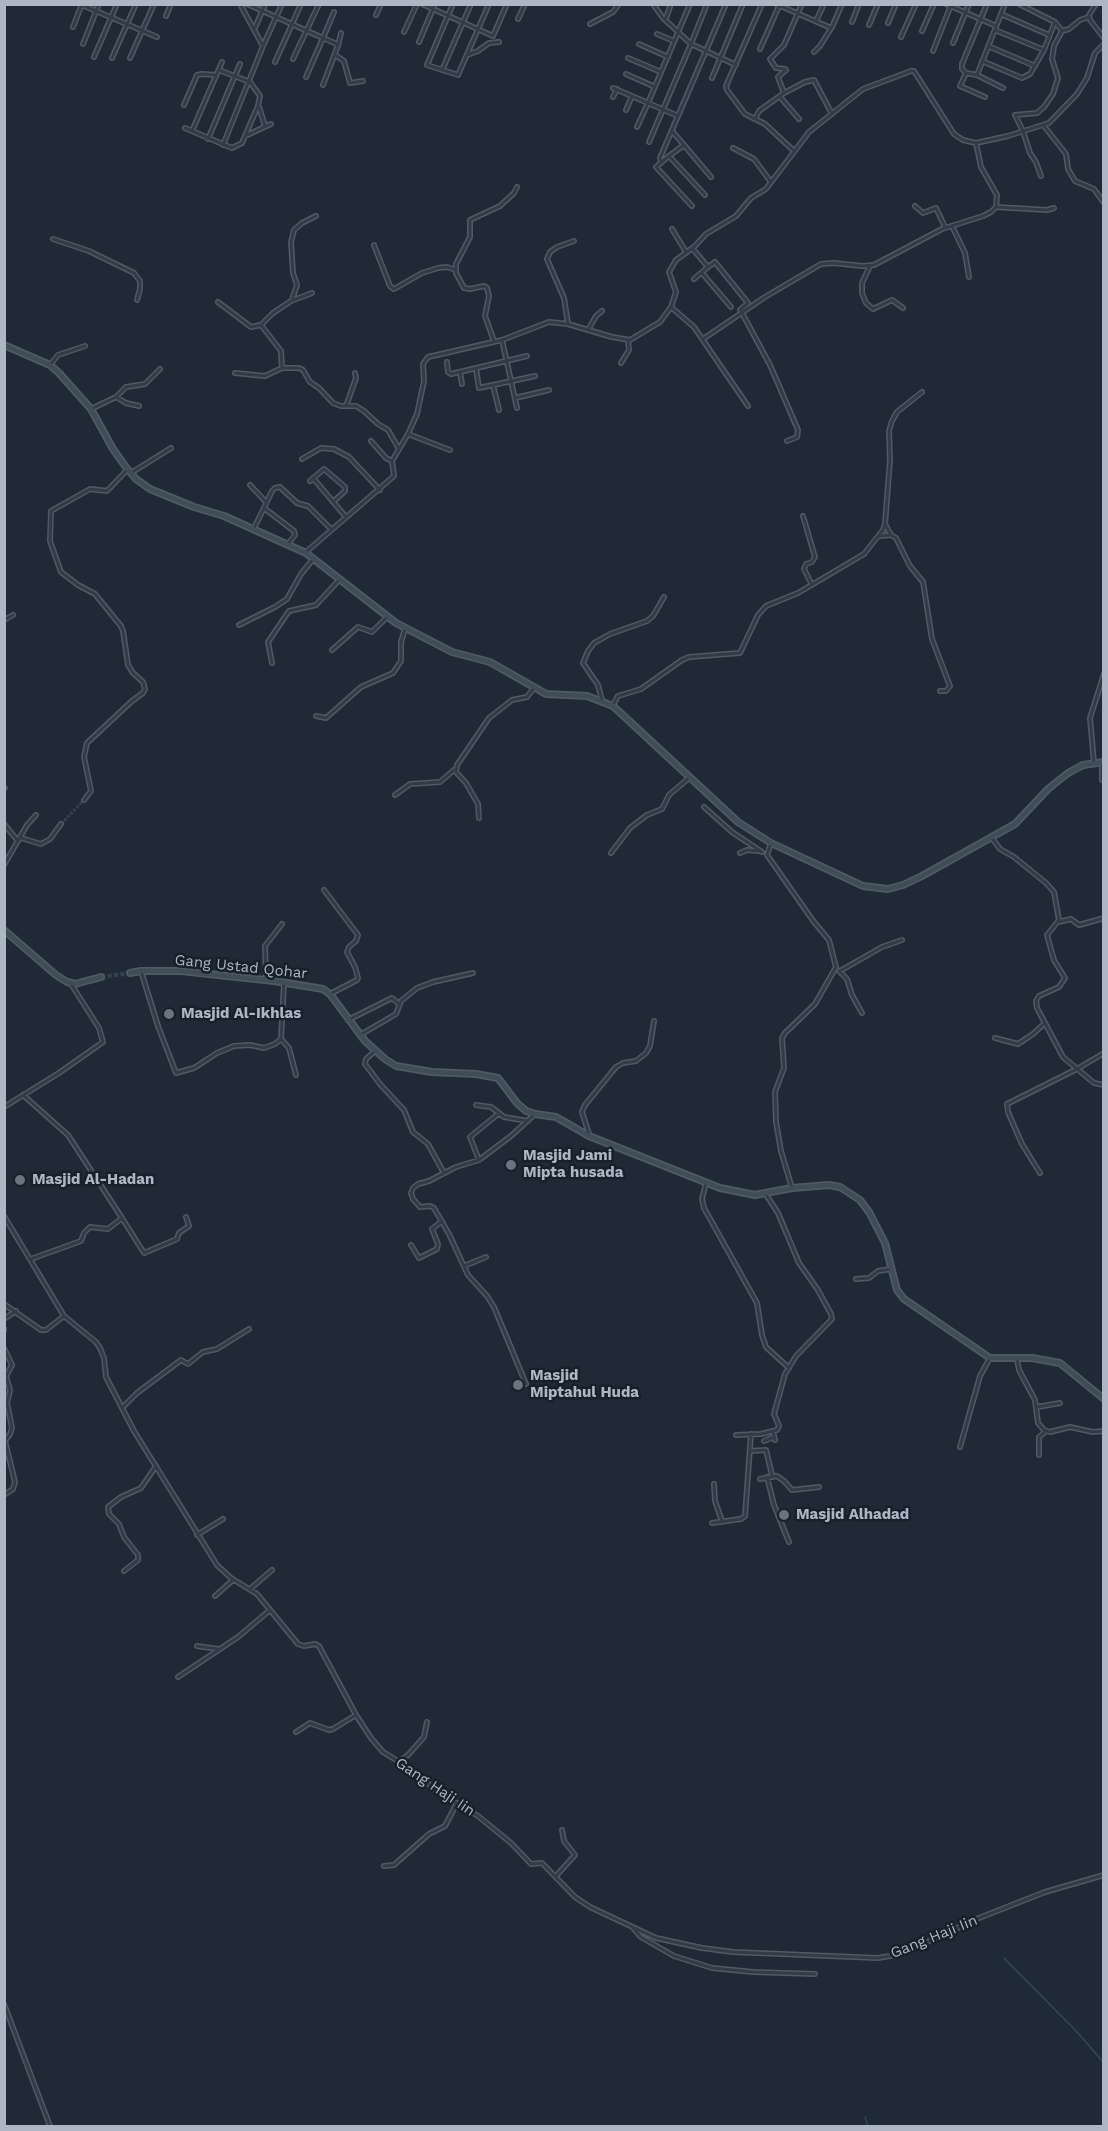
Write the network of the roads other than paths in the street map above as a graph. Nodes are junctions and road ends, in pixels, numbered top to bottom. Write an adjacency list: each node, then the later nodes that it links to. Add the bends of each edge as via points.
1 (99, 4): 46 (street)
2 (117, 4): 56 (street)
3 (136, 4): 67 (street)
4 (154, 4): 75 (street)
5 (171, 4): 53 (street)
6 (240, 4): 71 (street)
7 (247, 4): 47 (street)
8 (264, 4): 47 (street)
9 (282, 4): 57 (street)
10 (301, 4): 68 (street)
11 (319, 4): 76 (street)
12 (381, 4): 52 (street)
13 (417, 4): 79 (street)
14 (422, 4): 45 (street)
15 (435, 4): 45 (street)
16 (453, 4): 54 (street)
17 (471, 4): 64 (street)
18 (489, 4): 74 (street)
19 (507, 4): 74 (street, via 493,36)
20 (525, 4): 59 (street)
21 (620, 4): 66 (street)
22 (653, 4): 81 (street)
23 (670, 4): 58 (street)
24 (690, 4): 81 (street)
25 (707, 4): 94 (street)
26 (726, 4): 102 (street)
27 (744, 4): 111 (street)
28 (762, 4): 117 (street)
29 (802, 4): 50 (street)
30 (824, 4): 61 (street)
31 (842, 4): 72 (street)
32 (859, 4): 63 (street)
33 (878, 4): 69 (street)
34 (896, 4): 65 (street)
35 (916, 4): 85 (street)
36 (934, 4): 77 (street)
37 (969, 4): 49 (street)
38 (987, 4): 60 (street)
39 (1005, 4): 51 (street)
40 (1019, 4): 62 (street)
41 (1096, 4): 55 (street)
42 (82, 5): 46 (street); 70 (street)
43 (778, 5): 50 (street); 99 (street)
44 (949, 5): 49 (street); 101 (street)
45 (432, 9): 54 (street); 89 (street)
46 (96, 11): 56 (street); 92 (street)
47 (262, 11): 57 (street); 71 (street)
48 (334, 12): 86 (street)
49 (965, 13): 60 (street); 91 (street)
50 (798, 14): 61 (street); 134 (street, via 784,45 770,59 776,68 786,70 778,77)
51 (1001, 14): 73 (street); 83 (street)
52 (376, 15)
53 (166, 16)
54 (447, 16): 64 (street); 119 (street, via 427,64)
55 (1089, 17): 78 (street); 87 (street)
56 (111, 18): 67 (street); 106 (street)
57 (276, 18): 68 (street); 96 (street)
58 (666, 18)
59 (518, 19)
60 (981, 19): 73 (street); 122 (street, via 962,64)
61 (816, 21): 72 (street)
62 (1053, 21): 78 (street); 83 (street)
63 (852, 22)
64 (463, 23): 74 (street); 119 (street)
65 (888, 23)
66 (590, 24)
67 (127, 25): 75 (street); 108 (street)
68 (292, 25): 76 (street); 115 (street)
69 (869, 25)
70 (73, 27)
71 (255, 28): 96 (street)
72 (831, 28): 103 (street)
73 (996, 28): 98 (street); 100 (street)
74 (478, 29): 105 (street)
75 (142, 31): 84 (street); 109 (street)
76 (307, 31): 86 (street); 112 (street)
77 (922, 31)
78 (1062, 31): 155 (street, via 1052,51 1058,73 1053,94 1040,112 1015,115)
79 (404, 32)
80 (341, 33): 97 (street)
81 (678, 33): 88 (street); 94 (street)
82 (657, 34): 88 (street)
83 (1050, 35): 100 (street)
84 (157, 37)
85 (901, 37)
86 (323, 38): 97 (street); 127 (street)
87 (1104, 38)
88 (675, 41): 107 (street)
89 (418, 42)
90 (499, 42): 105 (street)
91 (953, 43)
92 (82, 44)
93 (639, 44): 107 (street)
94 (691, 44): 102 (street); 143 (street)
95 (1104, 44): 150 (street, via 1095,54 1077,94)
96 (263, 46): 130 (street)
97 (338, 46): 104 (street)
98 (988, 46): 113 (street); 118 (street)
99 (760, 49)
100 (1044, 50): 118 (street)
101 (933, 51)
102 (705, 52): 111 (street); 145 (street)
103 (813, 52)
104 (334, 55): 129 (street, via 344,61 350,83); 131 (street)
105 (467, 55): 119 (street, via 458,75)
106 (94, 57)
107 (668, 57): 121 (street)
108 (112, 58)
109 (130, 58)
110 (628, 58): 121 (street)
111 (720, 58): 117 (street); 128 (street)
112 (293, 59)
113 (982, 61): 118 (street, via 1022,78); 126 (street)
114 (222, 62): 120 (street)
115 (275, 62)
116 (240, 64): 125 (street)
117 (736, 65): 146 (street, via 727,90 745,114)
118 (1035, 66)
119 (443, 69)
120 (219, 70): 124 (street); 125 (street)
121 (661, 72): 132 (street)
122 (966, 73): 126 (street); 137 (street, via 960,86)
123 (626, 74): 132 (street)
124 (216, 75): 140 (street, via 197,75); 153 (street)
125 (234, 75): 130 (street); 157 (street)
126 (977, 75): 133 (street)
127 (306, 77)
128 (712, 78)
129 (363, 81)
130 (250, 82): 141 (street, via 260,96); 160 (street)
131 (323, 85)
132 (655, 87): 139 (street)
133 (1003, 88)
134 (784, 93): 138 (street); 144 (street, via 814,80)
135 (632, 96): 136 (street, via 615,88); 139 (street); 142 (street)
136 (613, 97)
137 (986, 97)
138 (780, 98): 146 (street, via 759,111); 147 (street)
139 (648, 103): 143 (street); 151 (street)
140 (184, 105)
141 (258, 106): 149 (street); 156 (street)
142 (627, 110)
143 (664, 110): 145 (street); 158 (street)
144 (832, 114): 159 (street, via 863,89 912,71 954,134); 163 (street, via 813,128)
145 (678, 116): 154 (street)
146 (754, 119): 163 (street)
147 (799, 119)
148 (271, 124): 149 (street)
149 (265, 126): 156 (street)
150 (1044, 126): 155 (street); 171 (street, via 1066,154 1075,181 1094,189)
151 (637, 127)
152 (185, 128): 153 (street)
153 (192, 131): 157 (street)
154 (672, 131): 161 (street); 165 (street)
155 (1023, 131): 159 (street); 166 (street)
156 (245, 136): 160 (street, via 234,148)
157 (208, 139): 160 (street)
158 (649, 142)
159 (976, 143): 174 (street, via 981,167 997,195)
160 (223, 145)
161 (684, 145): 164 (street); 167 (street)
162 (733, 148): 168 (street, via 755,160)
163 (794, 151): 168 (street)
164 (669, 156): 165 (street); 170 (street)
165 (661, 163): 172 (street, via 656,167)
166 (1041, 176)
167 (711, 177)
168 (772, 182): 183 (street, via 736,216 706,234)
169 (517, 187): 187 (street, via 500,206 470,220 470,237 456,262)
170 (705, 195)
171 (1104, 203)
172 (692, 206)
173 (915, 206): 178 (street, via 922,213 936,208)
174 (996, 207): 175 (street); 177 (street, via 987,215)
175 (1054, 208)
176 (316, 216): 193 (street, via 302,223 292,236 297,285)
177 (952, 226): 178 (street); 189 (street, via 965,253)
178 (945, 228): 185 (street)
179 (672, 229): 184 (street)
180 (53, 239): 192 (street, via 134,273 141,280)
181 (574, 241): 200 (street, via 557,247 547,259 564,298)
182 (374, 245): 187 (street, via 394,289 438,268)
183 (692, 248): 184 (street); 186 (street)
184 (686, 252): 195 (street, via 670,269 675,289)
185 (870, 266): 197 (street, via 862,283 866,303 873,309 892,300); 199 (street, via 821,264)
186 (708, 267): 188 (street); 199 (street, via 715,262 748,303)
187 (456, 270): 205 (street, via 464,288 487,288 485,316)
188 (702, 273): 190 (street); 196 (street)
189 (969, 277)
190 (694, 279)
191 (312, 292): 193 (street)
192 (137, 300)
193 (291, 301): 201 (street)
194 (218, 302): 201 (street, via 251,327)
195 (671, 307): 203 (street); 206 (street, via 660,322)
196 (731, 307)
197 (903, 308)
198 (602, 311): 202 (street)
199 (741, 311): 203 (street); 236 (street, via 798,429 796,437)
200 (568, 324): 202 (street); 204 (street, via 549,322)
201 (261, 325): 214 (street, via 281,351)
202 (588, 330): 206 (street)
203 (703, 339): 230 (street)
204 (502, 340): 205 (street); 210 (street)
205 (494, 341): 234 (street, via 426,358 421,399)
206 (628, 341): 213 (street, via 629,350)
207 (4, 345): 212 (street)
208 (85, 346): 212 (street, via 55,357)
209 (527, 356): 210 (street)
210 (507, 360): 215 (street); 221 (street)
211 (447, 362): 217 (street, via 449,373)
212 (51, 363): 231 (street)
213 (621, 363)
214 (282, 368): 218 (street, via 265,376); 229 (street, via 303,370 329,400)
215 (476, 368): 217 (street); 223 (street, via 478,387)
216 (160, 369): 226 (street, via 145,384 126,387)
217 (460, 372): 222 (street)
218 (236, 373)
219 (355, 373): 229 (street)
220 (535, 376): 221 (street)
221 (512, 381): 223 (street); 227 (street)
222 (462, 384)
223 (493, 385): 233 (street)
224 (549, 390): 227 (street)
225 (922, 392): 250 (street, via 897,412 890,426)
226 (116, 397): 228 (street); 231 (street)
227 (515, 398): 232 (street)
228 (139, 406)
229 (346, 406): 238 (street, via 360,408 388,430)
230 (748, 406)
231 (93, 408): 242 (street)
232 (517, 408)
233 (499, 411)
234 (408, 434): 238 (street); 239 (street)
235 (371, 441): 241 (street)
236 (787, 441)
237 (171, 448): 242 (street)
238 (399, 449): 241 (street)
239 (450, 450)
240 (302, 459): 244 (street, via 321,448 334,449 349,457)
241 (392, 461): 244 (street, via 394,476)
242 (129, 471): 251 (street, via 150,489); 280 (street, via 106,491 90,489 51,511 50,541 61,572 95,594 120,626 128,665 145,689 87,743 84,757 91,791)
243 (250, 485): 245 (street)
244 (380, 490): 249 (street)
245 (266, 502): 247 (street); 252 (street, via 280,487 297,503 308,506)
246 (333, 502): 246 (street, via 311,480 322,470 327,469 345,487); 249 (street)
247 (264, 508): 251 (street); 255 (street, via 294,531 295,536)
248 (803, 516): 259 (street, via 815,557 804,569)
249 (346, 517): 252 (street)
250 (885, 524): 253 (street); 254 (street)
251 (254, 528): 255 (street)
252 (332, 530): 256 (street)
253 (891, 535): 254 (street, via 882,534); 270 (street, via 923,582 932,639 950,686)
254 (875, 539): 259 (street, via 864,554)
255 (288, 544): 256 (street)
256 (306, 553): 257 (street)
257 (311, 561): 258 (street); 264 (street, via 287,598)
258 (340, 579): 262 (street); 267 (street, via 316,605 289,611 268,642)
259 (812, 585): 272 (street, via 762,609 738,653 685,658 641,689 618,696)
260 (664, 597): 271 (street, via 647,621 610,634 588,651 583,663 598,685)
261 (13, 615): 263 (street)
262 (387, 617): 265 (street); 266 (street, via 372,632 358,627)
263 (4, 620)
264 (239, 625)
265 (405, 629): 269 (street, via 459,655 490,662); 273 (street, via 401,662 393,673 361,687 326,718)
266 (332, 650)
267 (272, 663)
268 (1104, 674): 275 (street, via 1090,718)
269 (533, 688): 271 (street, via 548,695); 276 (street, via 526,697 509,702 489,718)
270 (940, 691)
271 (602, 700): 272 (street)
272 (613, 706): 277 (street)
273 (316, 716)
274 (1103, 762): 275 (street); 278 (street)
275 (1094, 763): 286 (street, via 1062,777 1020,821)
276 (456, 768): 279 (street, via 440,782 410,784); 283 (street, via 477,801)
277 (690, 778): 288 (street, via 738,822); 290 (street, via 669,795 662,809 630,828)
278 (1102, 780)
279 (395, 795)
280 (84, 800)
281 (704, 807): 289 (street, via 735,835)
282 (36, 815): 287 (street)
283 (479, 818)
284 (4, 824): 287 (street)
285 (61, 824): 287 (street, via 41,844)
286 (992, 838): 288 (street, via 922,876 888,889 854,883); 296 (street, via 1000,849 1050,886)
287 (20, 840): 293 (street)
288 (771, 843): 292 (street)
289 (762, 852): 291 (street); 292 (street)
290 (611, 853)
291 (740, 853)
292 (767, 855): 300 (street, via 829,940)
293 (4, 865)
294 (324, 890): 308 (street, via 357,935 347,952 358,978)
295 (1104, 918): 296 (street, via 1079,925 1071,919)
296 (1058, 922): 313 (street, via 1047,935 1054,960 1065,978 1062,985 1037,998 1037,1008)
297 (282, 924): 305 (street, via 265,946)
298 (4, 930): 307 (street)
299 (902, 939): 300 (street)
300 (838, 970): 310 (street); 333 (street, via 813,1007 782,1039 784,1068 775,1092 776,1122)
301 (141, 971): 302 (street, Gang Ustad Qohar); 305 (street, Gang Ustad Qohar, via 181,971); 316 (street, via 176,1073 194,1068 234,1046 264,1048)
302 (130, 973)
303 (473, 973): 309 (street, via 423,985)
304 (100, 978): 307 (street)
305 (266, 981): 306 (street, Gang Ustad Qohar)
306 (285, 983): 308 (street, Gang Ustad Qohar, via 315,987); 316 (street)
307 (71, 984): 322 (street, via 99,1028 103,1042)
308 (330, 994): 311 (street)
309 (399, 1004): 311 (street, via 392,998); 314 (street, via 396,1014)
310 (862, 1013)
311 (348, 1020): 314 (street)
312 (654, 1020): 328 (street, via 646,1053 616,1067 585,1105 582,1112)
313 (1045, 1023): 315 (street, via 1018,1044); 319 (street, via 1063,1057)
314 (360, 1035): 317 (street)
315 (995, 1038)
316 (281, 1039): 320 (street)
317 (375, 1051): 326 (street, via 406,1068 498,1078 522,1108); 330 (street, via 365,1064 404,1110 410,1126 428,1144)
318 (1104, 1053): 319 (street)
319 (1077, 1069): 321 (street, via 1094,1083); 331 (street, via 1007,1104 1022,1144)
320 (296, 1075)
321 (1104, 1085)
322 (23, 1095): 324 (street); 337 (street, via 68,1135)
323 (476, 1105): 325 (street, via 491,1107)
324 (4, 1107)
325 (498, 1114): 327 (street); 329 (street, via 470,1137)
326 (535, 1114): 327 (street); 328 (street, via 556,1117)
327 (528, 1121): 329 (street)
328 (589, 1136): 332 (street)
329 (479, 1160): 330 (street)
330 (444, 1173): 338 (street, via 416,1185 411,1193 420,1207 433,1207)
331 (1041, 1173)
332 (706, 1183): 334 (street, via 750,1194); 355 (street, via 704,1208 757,1303 766,1347)
333 (792, 1188): 334 (street); 345 (street, via 833,1185 860,1200 885,1243)
334 (765, 1193): 355 (street, via 832,1317)
335 (4, 1216): 339 (street, Gang Haji Iin)
336 (186, 1217): 337 (street, via 189,1226 175,1240 144,1253)
337 (122, 1218): 343 (street, via 108,1229 90,1227 81,1241)
338 (442, 1221): 341 (street, via 432,1229 437,1249 419,1258); 344 (street)
339 (9, 1224): 340 (street); 343 (street, Gang Haji Iin)
340 (4, 1226)
341 (411, 1245)
342 (486, 1257): 344 (street)
343 (31, 1259): 349 (street, Gang Haji Iin)
344 (464, 1266): 356 (street, via 494,1307)
345 (891, 1269): 346 (street); 354 (street, via 904,1299)
346 (856, 1279)
347 (4, 1304): 348 (street)
348 (16, 1311): 349 (street, via 43,1331); 350 (street)
349 (64, 1316): 360 (street, Gang Haji Iin, via 100,1348 106,1377)
350 (4, 1319)
351 (249, 1329): 360 (street, via 188,1364 181,1360)
352 (4, 1348): 376 (street, via 12,1365 6,1376 12,1428 5,1441 15,1482)
353 (1017, 1357): 354 (street); 357 (street, via 1063,1365); 359 (street)
354 (990, 1358): 367 (street)
355 (789, 1368): 362 (street, via 774,1414 779,1428)
356 (526, 1384)
357 (1104, 1400)
358 (1060, 1403): 359 (street)
359 (1037, 1407): 363 (street, via 1038,1422)
360 (122, 1408): 370 (street, Gang Haji Iin)
361 (1104, 1431): 363 (street, via 1070,1427)
362 (772, 1432): 364 (street); 366 (street, via 775,1439)
363 (1045, 1432): 369 (street, via 1039,1437)
364 (751, 1434): 365 (street); 368 (street)
365 (736, 1435)
366 (764, 1441)
367 (960, 1447)
368 (750, 1451): 371 (street, via 766,1450); 378 (street, via 745,1516)
369 (1039, 1455)
370 (156, 1466): 380 (street, Gang Haji Iin); 383 (street, via 144,1485 108,1507 138,1555 138,1560)
371 (772, 1475): 372 (street); 375 (street, via 792,1490)
372 (767, 1477): 373 (street); 381 (street)
373 (760, 1479)
374 (714, 1484): 378 (street)
375 (819, 1487)
376 (4, 1495)
377 (223, 1519): 380 (street)
378 (722, 1521): 379 (street)
379 (712, 1523)
380 (197, 1535): 384 (street, Gang Haji Iin, via 217,1565)
381 (789, 1542)
382 (272, 1570): 385 (street)
383 (124, 1571)
384 (233, 1580): 385 (street, Gang Haji Iin); 386 (street)
385 (250, 1589): 387 (street, Gang Haji Iin)
386 (215, 1596)
387 (270, 1610): 389 (street); 391 (street, Gang Haji Iin, via 298,1644 321,1648)
388 (197, 1646): 389 (street)
389 (220, 1650): 390 (street)
390 (178, 1677)
391 (356, 1714): 393 (street, via 333,1729 310,1723); 394 (street, Gang Haji Iin, via 379,1747)
392 (427, 1722): 394 (street, via 424,1737)
393 (296, 1732)
394 (398, 1762): 395 (street, Gang Haji Iin)
395 (457, 1803): 397 (street, via 445,1826 429,1834 394,1865); 399 (street, Gang Haji Iin, via 494,1828 531,1864 542,1863)
396 (562, 1830): 399 (street, via 564,1841 575,1855)
397 (384, 1866)
398 (1104, 1875): 400 (street, Gang Haji Iin, via 1045,1892 890,1956 862,1958 702,1948 661,1940)
399 (556, 1877): 400 (street, Gang Haji Iin, via 582,1902)
400 (631, 1926): 401 (street, via 640,1937 674,1956 712,1968)
401 (815, 1974)
402 (4, 2004): 403 (street)
403 (50, 2127)

